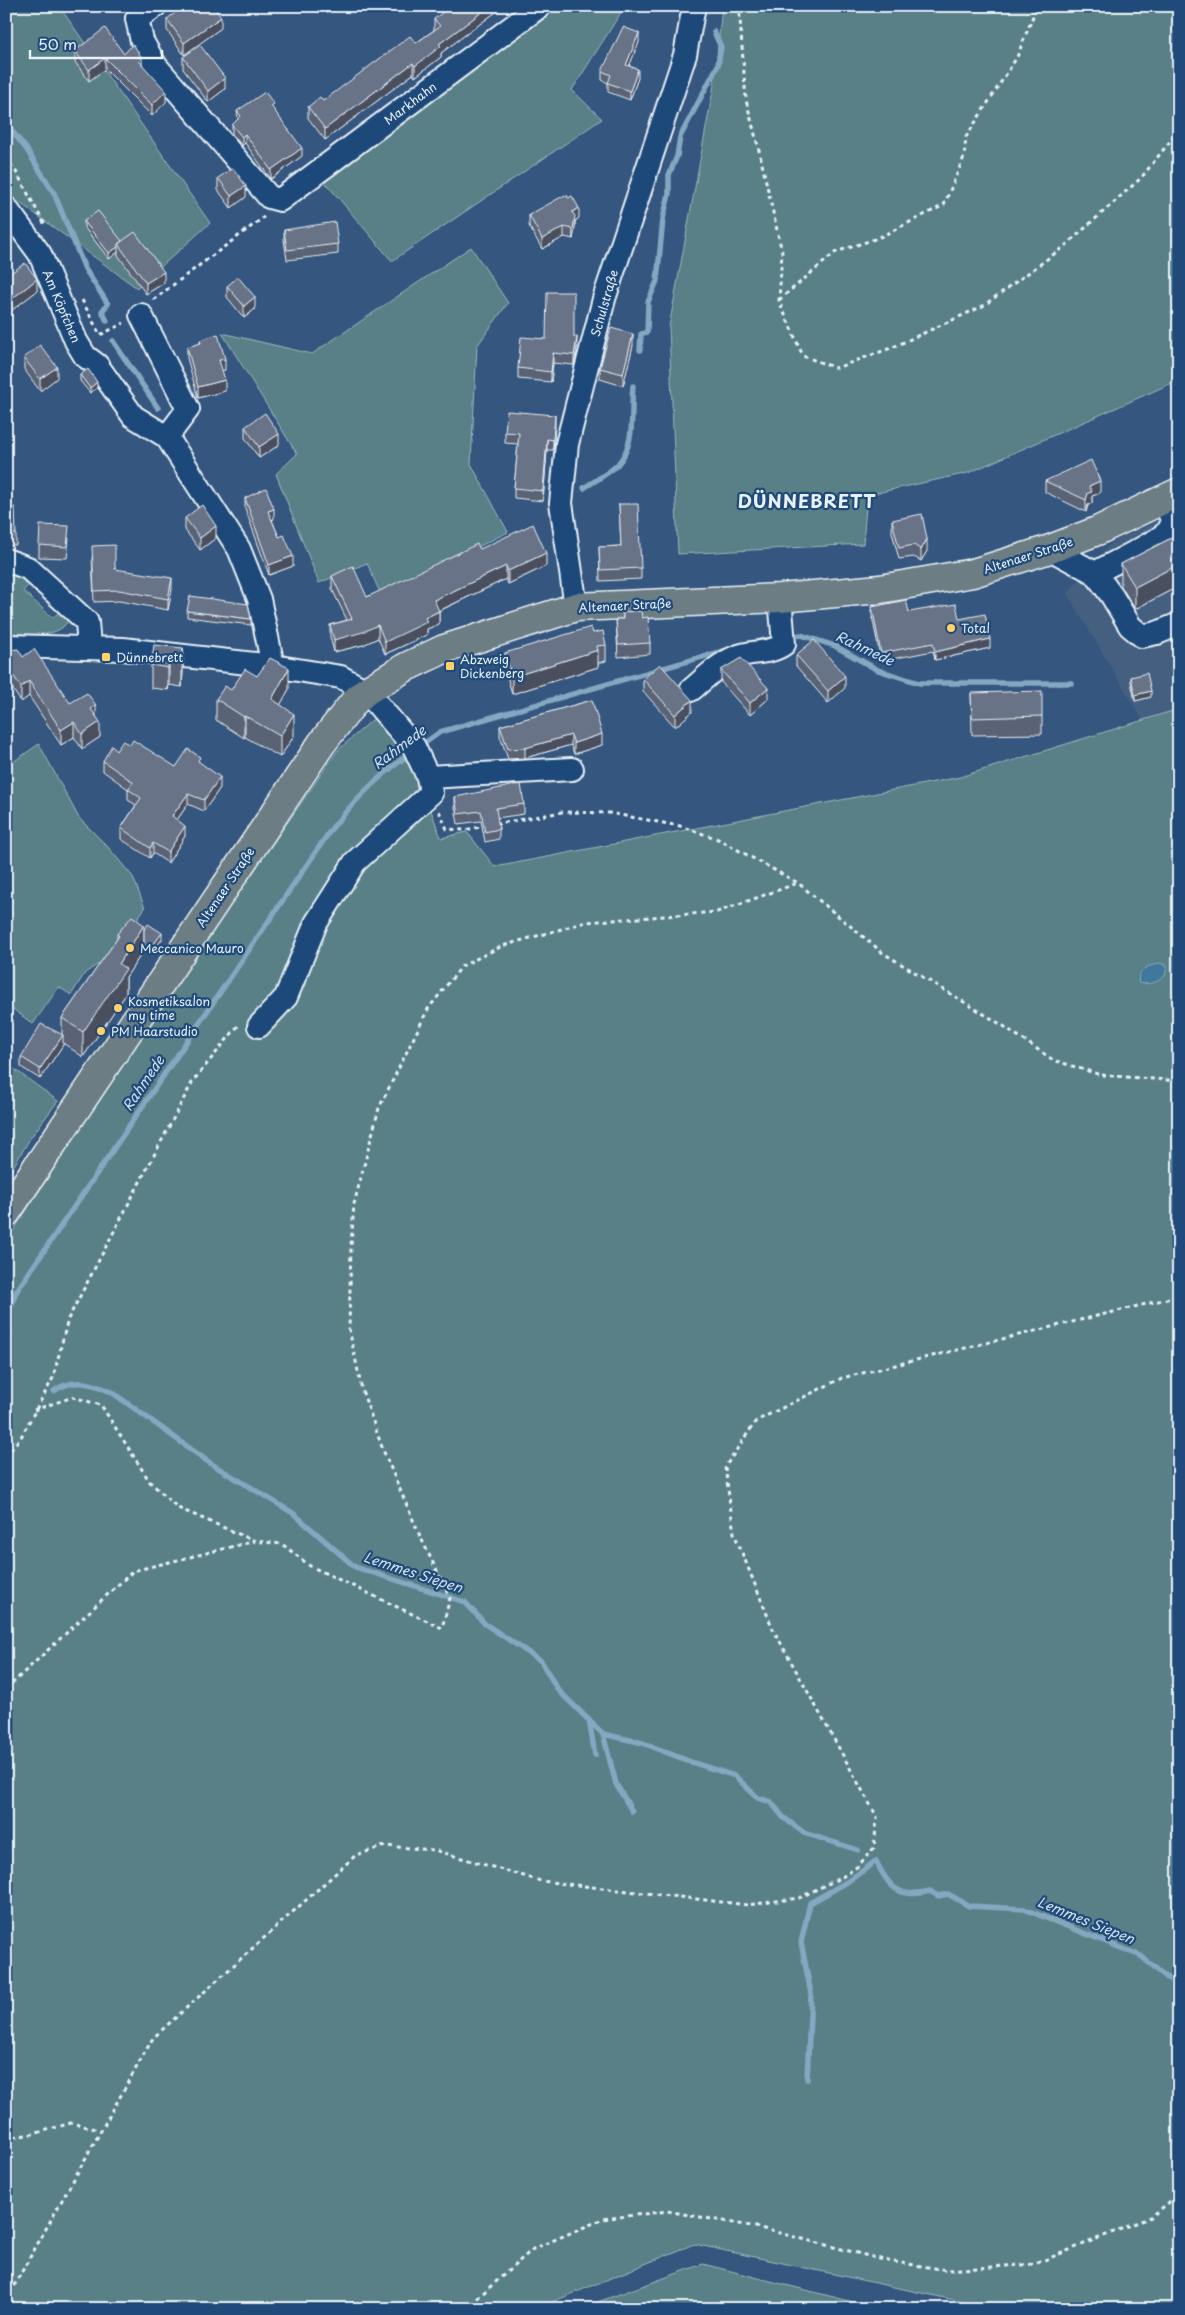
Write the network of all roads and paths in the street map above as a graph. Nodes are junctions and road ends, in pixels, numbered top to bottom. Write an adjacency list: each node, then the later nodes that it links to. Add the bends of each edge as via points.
1 (155, 6): 8 (street, via 137,20 142,41 156,66 269,197)
2 (540, 6): 8 (street, Markhahn)
3 (694, 6): 20 (street, Schulstraße, via 685,55 604,299 567,444 560,503)
4 (739, 6): 12 (path, via 746,100 782,252)
5 (1037, 6): 12 (path, via 1017,57 966,136 964,157 944,204 878,238 836,252)
6 (1179, 130): 12 (path, via 1142,178 1065,246 983,306 891,348 836,368 802,356)
7 (6, 158): 10 (path)
8 (280, 200): 13 (path, via 270,212 156,296)
9 (6, 208): 14 (street, Am Köpfchen, via 40,254 85,356 96,365 133,416)
10 (49, 232)
11 (79, 292): 13 (path, via 100,335)
12 (779, 301)
13 (141, 315): 14 (street, via 188,409)
14 (167, 437): 24 (street, Am Köpfchen, via 239,550 259,599)
15 (1171, 496): 16 (main road, Altenaer Straße); 18 (street, via 1171,527 1161,537)
16 (1050, 549): 18 (street); 19 (main road, Altenaer Straße, via 973,573 880,589)
17 (6, 560): 23 (street, via 28,568 87,622)
18 (1095, 573): 21 (street, via 1130,626 1142,636)
19 (780, 598): 20 (main road, Altenaer Straße); 25 (street, via 784,636 775,650 737,656)
20 (576, 607): 26 (main road, Altenaer Straße, via 444,649 406,666)
21 (1179, 624)
22 (6, 646): 23 (street)
23 (89, 646): 24 (street)
24 (273, 666): 26 (street, via 341,677)
25 (691, 690)
26 (366, 691): 27 (street); 32 (main road, Altenaer Straße, via 322,743)
27 (423, 769): 28 (street); 29 (path, via 447,829 465,830 562,812 609,813 680,826 718,839); 30 (street, via 355,862 316,923 286,997)
28 (572, 769)
29 (798, 884): 31 (path, via 883,953 1053,1060 1101,1075); 36 (path, via 717,912 586,922 502,946 462,966 428,1009 379,1108 354,1204 351,1246 349,1329 362,1390 387,1459 450,1598 442,1628 310,1566 282,1544)
30 (259, 1026): 34 (path, via 238,1026 193,1081 68,1320 53,1378)
31 (1179, 1081)
32 (6, 1213)
33 (1179, 1296): 38 (path, via 842,1378 756,1422 725,1467 734,1533 773,1629 877,1817 874,1848 858,1866 799,1898 748,1905 541,1881 434,1850 385,1846 356,1855 153,2038)
34 (34, 1410): 35 (path); 36 (path, via 73,1397 101,1404 150,1482 178,1508)
35 (6, 1456)
36 (255, 1541): 37 (path, via 133,1571)
37 (6, 1688)
38 (100, 2131): 39 (path, via 71,2123); 41 (path)
39 (6, 2138)
40 (1179, 2194): 42 (path, via 1151,2217 1035,2264 948,2270 888,2261 756,2227 667,2210 603,2219 533,2249)
41 (6, 2300)
42 (465, 2309)

